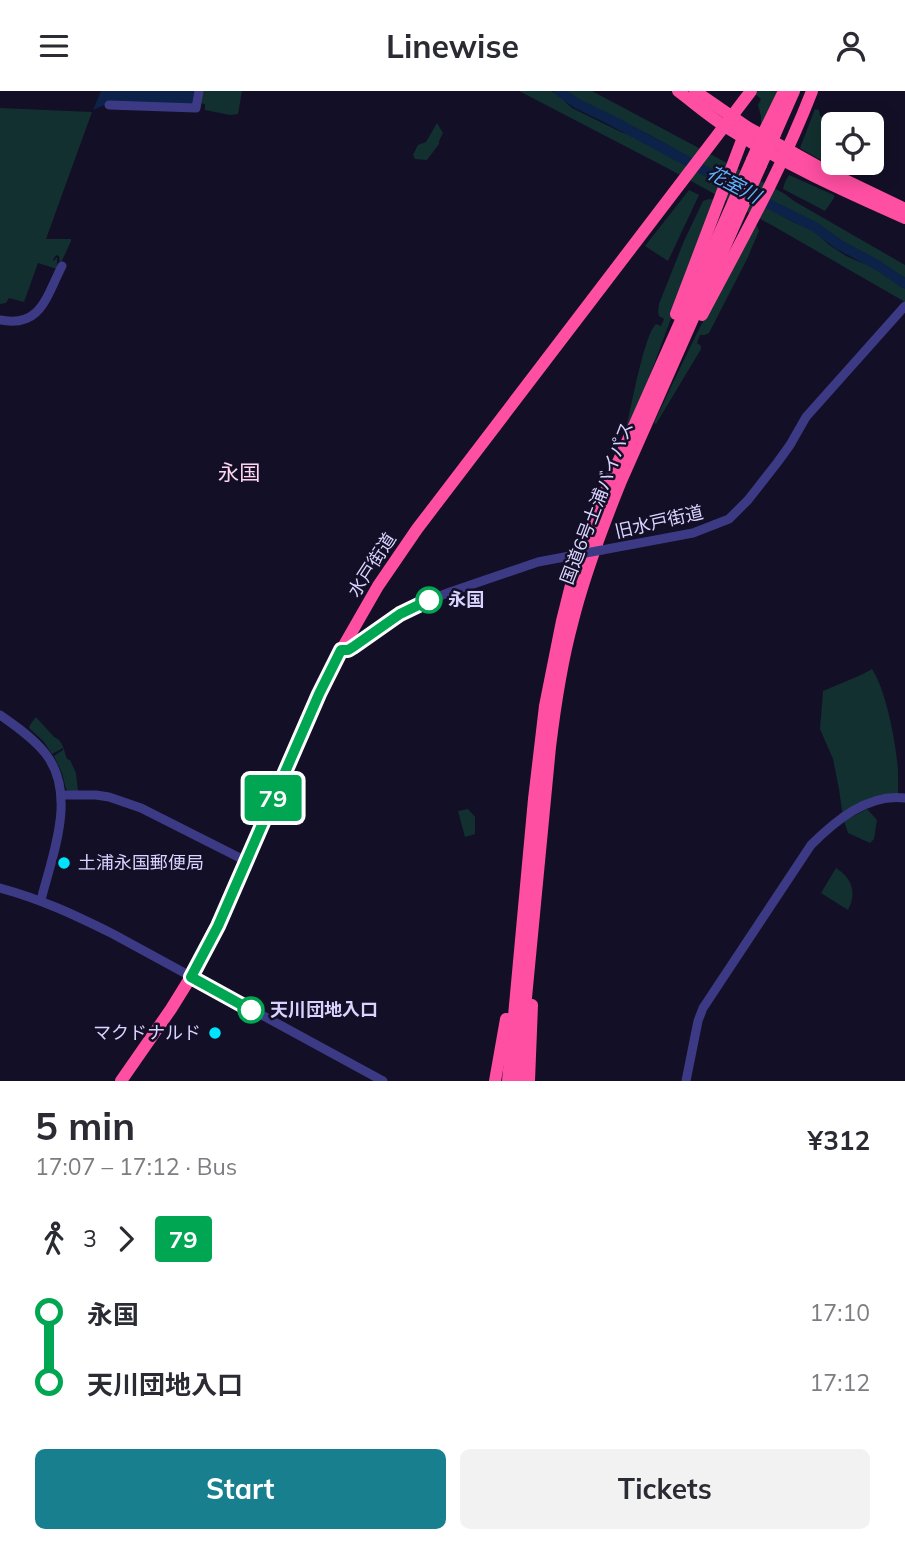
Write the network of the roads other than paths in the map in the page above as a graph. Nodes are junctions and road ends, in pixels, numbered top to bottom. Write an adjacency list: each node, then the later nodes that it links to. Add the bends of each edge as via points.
1 (199, 91): 8 (street, via 196,108)
2 (678, 91): 9 (highway)
3 (695, 91): 9 (highway)
4 (751, 91): 9 (highway, 水戸街道)
5 (784, 91): 11 (highway, 国道6号土浦バイパス)
6 (794, 91): 11 (highway, 国道6号土浦バイパス)
7 (812, 91): 12 (highway)
8 (109, 105)
9 (727, 121): 10 (highway); 21 (highway, 水戸街道, via 417,529)
10 (745, 132): 12 (highway); 20 (highway)
11 (770, 132): 13 (highway, 国道6号土浦バイパス, bridge)
12 (783, 160): 14 (highway); 15 (highway); 19 (highway)
13 (738, 204): 19 (highway, 国道6号土浦バイパス); 20 (highway, 国道6号土浦バイパス)
14 (905, 209)
15 (905, 218)
16 (62, 267): 18 (street, via 37,314 24,321)
17 (905, 306): 22 (street, 旧水戸街道, bridge, via 806,417 777,463 729,519 693,533 538,562 400,614)
18 (0, 320)
19 (651, 411): 30 (highway, 国道6号土浦バイパス, via 601,531 567,644 551,733)
20 (635, 426): 30 (highway, 国道6号土浦バイパス, via 591,527 552,664 539,746)
21 (351, 631): 22 (street); 23 (highway, 水戸街道)
22 (364, 640): 23 (street, 旧水戸街道)
23 (341, 650): 27 (highway, 水戸街道)
24 (0, 715): 25 (street, via 47,755)
25 (61, 795): 27 (street, via 109,797 141,808); 29 (street, via 58,831)
26 (905, 798): 38 (street, via 862,806 834,823 811,845 703,1008)
27 (246, 861): 31 (highway, 水戸街道)
28 (0, 888): 29 (street)
29 (41, 900): 31 (street)
30 (524, 962): 34 (highway, via 511,981); 35 (highway, 国道6号土浦バイパス); 36 (highway, 国道6号土浦バイパス); 37 (highway, via 532,989)
31 (191, 977): 32 (highway, 水戸街道); 33 (street)
32 (121, 1081)
33 (383, 1081)
34 (495, 1081)
35 (508, 1081)
36 (518, 1081)
37 (529, 1081)
38 (686, 1081)

